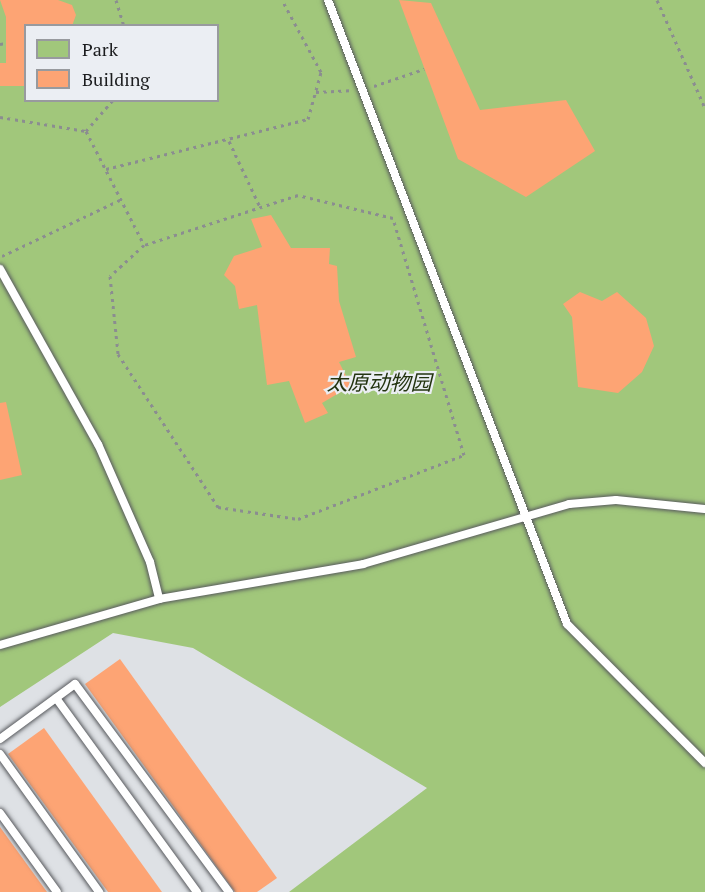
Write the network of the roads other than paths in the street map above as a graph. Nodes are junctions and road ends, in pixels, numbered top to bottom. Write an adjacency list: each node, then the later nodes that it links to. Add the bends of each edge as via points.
1 (328, 0): 4 (lane)
2 (0, 269): 5 (lane, via 98,444 150,562)
3 (705, 509): 4 (lane, via 616,500 568,504)
4 (524, 518): 5 (lane, via 363,564); 10 (lane, via 567,624)
5 (159, 598): 6 (lane)
6 (0, 645)
7 (56, 698): 8 (lane); 14 (lane); 15 (lane, via 75,684)
8 (0, 739)
9 (0, 754): 13 (lane)
10 (705, 763)
11 (0, 813): 12 (lane)
12 (57, 892)
13 (99, 892)
14 (197, 892)
15 (229, 892)

